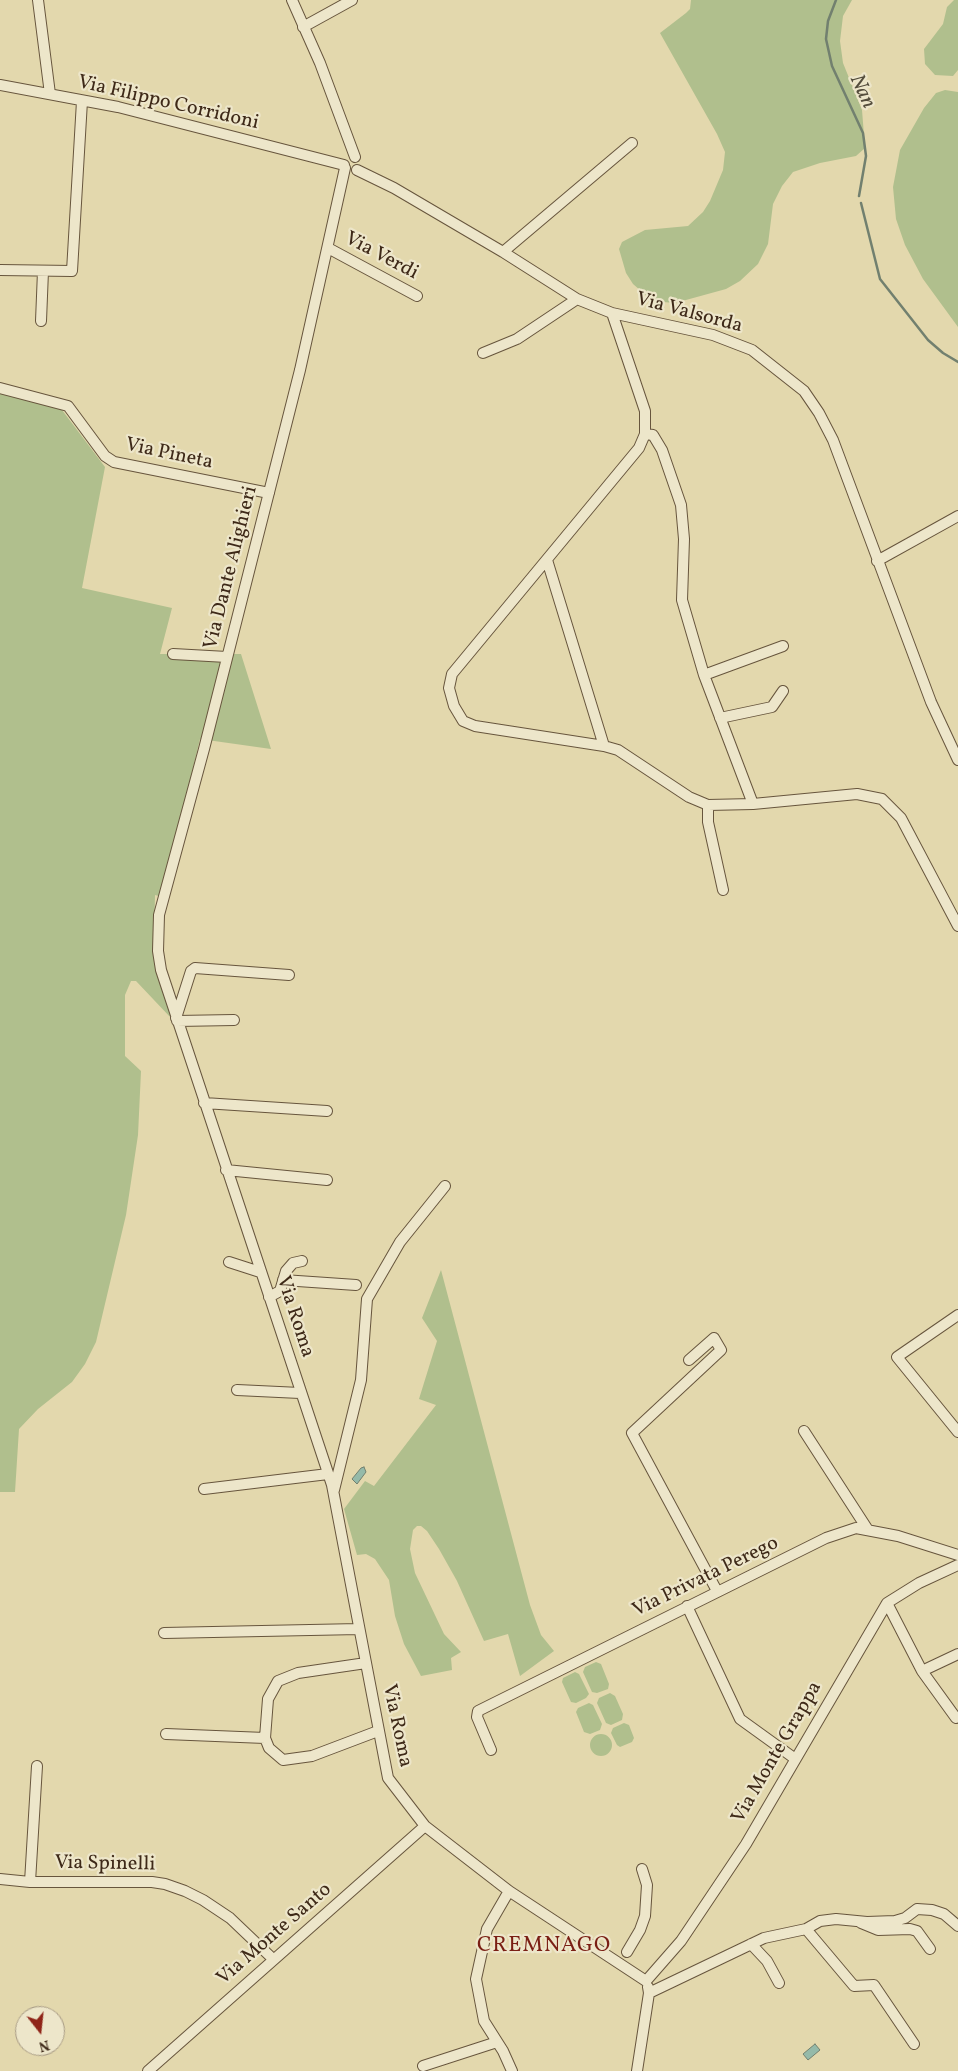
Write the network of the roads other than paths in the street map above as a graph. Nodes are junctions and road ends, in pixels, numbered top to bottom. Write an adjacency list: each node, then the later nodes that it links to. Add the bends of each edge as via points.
1 (38, 0): 6 (street)
2 (292, 0): 4 (street)
3 (352, 0): 4 (street)
4 (303, 27): 9 (street, via 320,63)
5 (0, 85): 6 (street, Via Filippo Corridoni)
6 (50, 94): 7 (street, Via Filippo Corridoni)
7 (82, 100): 9 (street, Via Filippo Corridoni, via 327,161); 13 (street, via 72,271)
8 (632, 143): 11 (street)
9 (351, 164): 10 (street, Via Dante Alighieri, via 340,193); 11 (street, Via Valsorda)
10 (328, 248): 14 (street, Via Verdi); 21 (street, Via Dante Alighieri)
11 (503, 252): 15 (street, Via Valsorda)
12 (0, 270): 13 (street)
13 (43, 271): 17 (street)
14 (417, 296)
15 (577, 299): 16 (street, Via Valsorda); 18 (street, via 517,339)
16 (612, 313): 20 (street, via 645,411); 24 (street, Via Valsorda, via 713,335 752,350 804,391 833,440)
17 (41, 321)
18 (483, 353)
19 (0, 388): 21 (street, Via Pineta, via 68,406 105,456 114,462)
20 (645, 434): 23 (street, via 639,448); 28 (street, via 653,435 662,450 681,505 684,539 682,600)
21 (269, 493): 27 (street, Via Dante Alighieri)
22 (958, 516): 24 (street)
23 (546, 560): 31 (street); 31 (street, via 452,674 449,688 454,706 463,721 475,726)
24 (877, 561): 32 (street, Via Valsorda)
25 (783, 646): 28 (street)
26 (173, 654): 27 (street)
27 (228, 657): 37 (street, Via Dante Alighieri, via 159,915)
28 (704, 675): 30 (street)
29 (783, 690): 30 (street, via 772,707)
30 (720, 718): 33 (street)
31 (604, 746): 34 (street, via 618,750 689,797)
32 (958, 760)
33 (753, 804): 34 (street); 36 (street, via 857,794 882,799 901,818)
34 (708, 805): 35 (street, via 708,822)
35 (723, 890)
36 (958, 926)
37 (158, 951): 39 (street, Via Roma)
38 (289, 975): 39 (street, via 195,968 191,971)
39 (177, 1020): 40 (street); 41 (street, Via Roma)
40 (234, 1020)
41 (204, 1103): 42 (street); 43 (street, Via Roma)
42 (328, 1111)
43 (226, 1170): 44 (street); 48 (street, Via Roma)
44 (328, 1180)
45 (445, 1186): 60 (street, via 400,1242 367,1299 361,1380)
46 (302, 1261): 49 (street, via 286,1271)
47 (228, 1262): 48 (street)
48 (260, 1272): 51 (street, Via Roma)
49 (283, 1280): 50 (street); 51 (street, via 280,1291)
50 (356, 1285)
51 (269, 1298): 55 (street, Via Roma)
52 (958, 1315): 57 (street, via 898,1356)
53 (689, 1360): 64 (street, via 714,1338 721,1350 632,1433)
54 (237, 1390): 55 (street)
55 (300, 1393): 58 (street, Via Roma)
56 (804, 1432): 61 (street)
57 (958, 1432)
58 (328, 1474): 59 (street); 60 (street, Via Roma)
59 (204, 1489)
60 (334, 1493): 67 (street, Via Roma)
61 (868, 1530): 62 (street, Via Privata Perego); 64 (street, Via Privata Perego, via 856,1528 826,1538)
62 (958, 1555)
63 (958, 1565): 65 (street, Via Monte Grappa, via 919,1583)
64 (717, 1591): 66 (street, Via Privata Perego)
65 (887, 1603): 71 (street); 77 (street, Via Monte Grappa)
66 (687, 1606): 76 (street, Via Privata Perego, via 478,1711 477,1717); 77 (street, via 740,1718)
67 (360, 1630): 68 (street); 70 (street, Via Roma)
68 (164, 1633)
69 (958, 1654): 71 (street)
70 (366, 1663): 73 (street, Via Roma); 75 (street, via 298,1673 278,1681 268,1699)
71 (922, 1671): 72 (street)
72 (956, 1718)
73 (378, 1731): 75 (street, via 312,1756 283,1760 269,1748); 79 (street, Via Roma, via 388,1778)
74 (166, 1734): 75 (street)
75 (265, 1738)
76 (492, 1750)
77 (794, 1758): 91 (street, Via Monte Grappa, via 746,1844 680,1941)
78 (37, 1766): 82 (street, Via Spinelli)
79 (425, 1826): 83 (street, Via Roma); 90 (street, Via Monte Santo)
80 (642, 1869): 89 (street, via 647,1885 645,1916)
81 (0, 1879): 82 (street, Via Spinelli)
82 (30, 1882): 90 (street, Via Spinelli, via 165,1884 203,1900 230,1918)
83 (509, 1891): 91 (street, Via Roma); 94 (street, via 487,1929 476,1979 484,2021)
84 (856, 1921): 85 (street, via 895,1921 923,1909 944,1914); 86 (street, via 820,1921); 88 (street, via 878,1930 917,1931)
85 (958, 1926)
86 (806, 1929): 87 (street); 95 (street, via 854,1986 874,1985)
87 (751, 1944): 92 (street, via 768,1961); 93 (street)
88 (930, 1949)
89 (627, 1952)
90 (273, 1959): 97 (street, Via Monte Santo)
91 (646, 1981): 93 (street)
92 (779, 1984)
93 (649, 1992): 99 (street)
94 (498, 2042): 96 (street); 98 (street)
95 (914, 2044)
96 (422, 2066)
97 (148, 2071)
98 (512, 2071)
99 (637, 2071)

